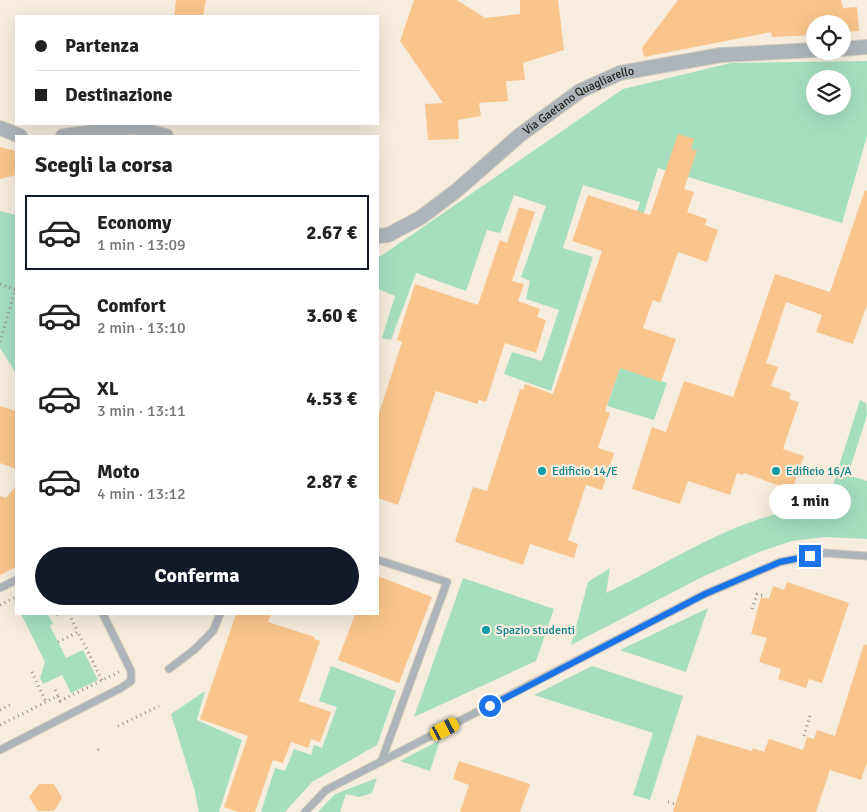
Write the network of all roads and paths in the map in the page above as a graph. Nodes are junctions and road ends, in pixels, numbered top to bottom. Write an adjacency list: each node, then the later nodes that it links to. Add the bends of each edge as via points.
1 (867, 47): 2 (street)
2 (851, 48)
3 (806, 51): 8 (street, Via Gaetano Quagliarello, via 721,56 620,73 580,91 520,135 420,218 388,235)
4 (0, 128): 5 (street)
5 (18, 135)
6 (71, 135): 7 (street, via 133,127)
7 (162, 135)
8 (379, 236)
9 (0, 284): 10 (path)
10 (15, 289)
11 (15, 292): 12 (path)
12 (0, 342)
13 (867, 556): 41 (lane, via 825,553 780,562 705,594)
14 (379, 560): 41 (lane, via 447,582)
15 (15, 580): 16 (lane)
16 (0, 588)
17 (764, 596): 20 (path, via 757,594)
18 (15, 598): 19 (path)
19 (0, 605)
20 (752, 609)
21 (69, 615): 24 (path)
22 (104, 615): 26 (lane)
23 (220, 615): 27 (lane, via 213,631)
24 (78, 632): 25 (path); 29 (path)
25 (58, 642)
26 (129, 666): 29 (path); 40 (lane, via 132,676 127,685)
27 (169, 669)
28 (32, 672): 32 (path)
29 (102, 680): 31 (path, via 60,701)
30 (55, 690): 31 (path)
31 (58, 696): 32 (path)
32 (46, 702): 37 (path)
33 (12, 704): 35 (path)
34 (158, 706): 38 (path)
35 (0, 710)
36 (811, 712): 39 (path)
37 (0, 725)
38 (118, 726)
39 (804, 736)
40 (0, 750)
41 (381, 762): 44 (lane, via 326,790)
42 (668, 802): 43 (path)
43 (675, 804)
44 (304, 812)

